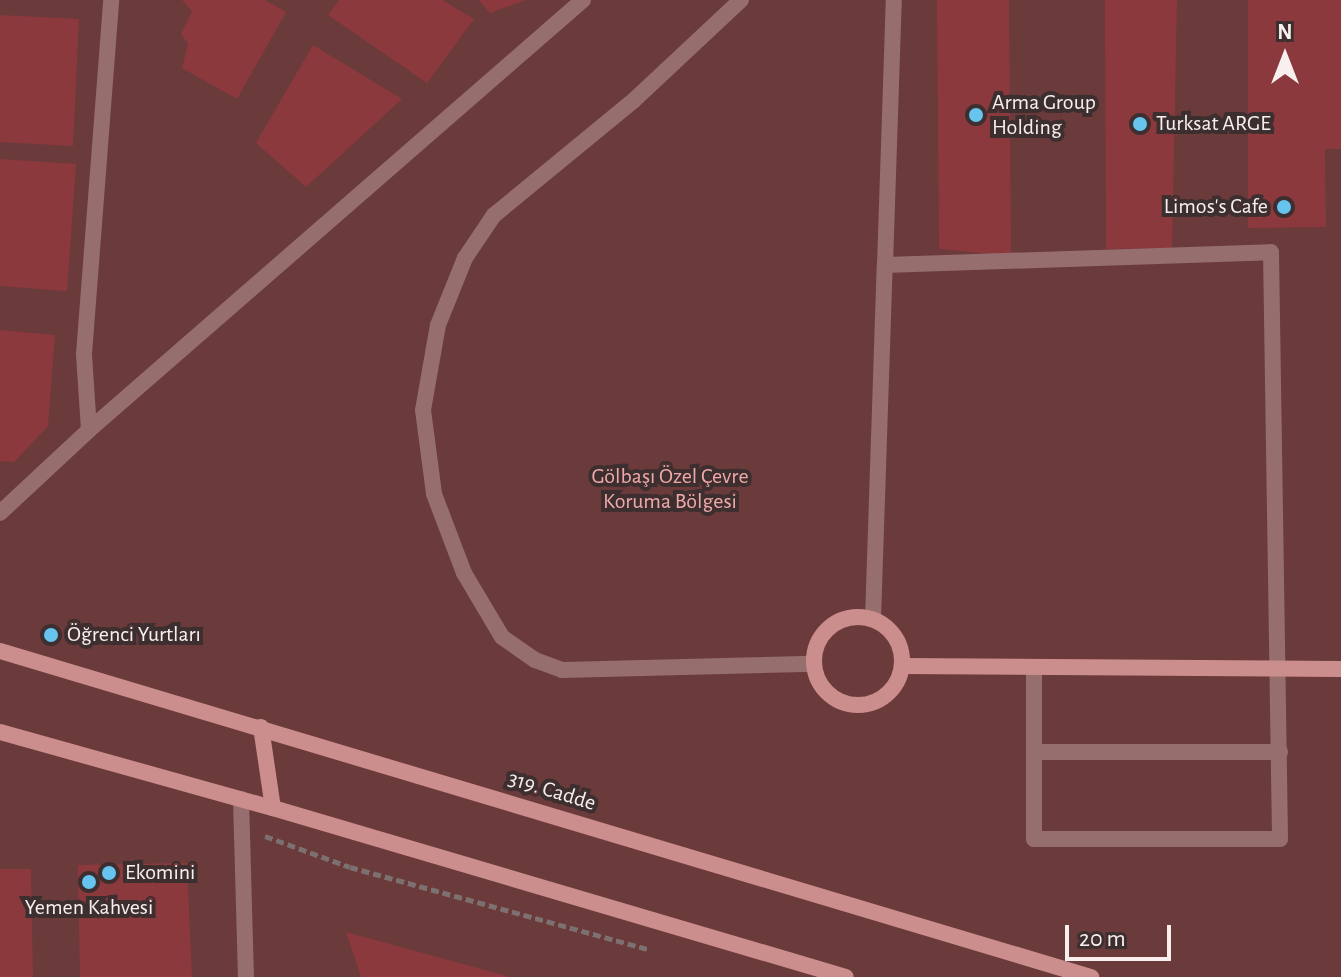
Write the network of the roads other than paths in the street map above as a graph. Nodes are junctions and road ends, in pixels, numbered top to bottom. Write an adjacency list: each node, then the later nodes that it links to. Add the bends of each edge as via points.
1 (111, 0): 6 (street, via 84,354)
2 (583, 0): 6 (street)
3 (741, 0): 10 (street, via 633,101 494,215 465,258 438,325 423,410 434,494 464,573 502,637 535,660 562,670)
4 (894, 0): 5 (street)
5 (885, 265): 8 (street); 13 (street, via 1271,252)
6 (89, 430): 7 (street)
7 (0, 513)
8 (873, 619): 10 (street, via 844,619 831,626 821,636); 11 (street, via 896,637)
9 (0, 651): 15 (street, 319. Cadde)
10 (814, 664): 11 (street, via 825,691 850,705 864,705 890,692)
11 (903, 666): 12 (street)
12 (1034, 667): 13 (street); 17 (street)
13 (1280, 668): 14 (street); 18 (street)
14 (1341, 669)
15 (261, 727): 20 (street); 23 (street, 319. Cadde)
16 (0, 732): 19 (street)
17 (1034, 752): 18 (street); 18 (street, via 1034,839 1280,839)
18 (1280, 752)
19 (241, 799): 20 (street); 21 (street)
20 (273, 808): 22 (street)
21 (246, 977)
22 (846, 977)
23 (1091, 977)

